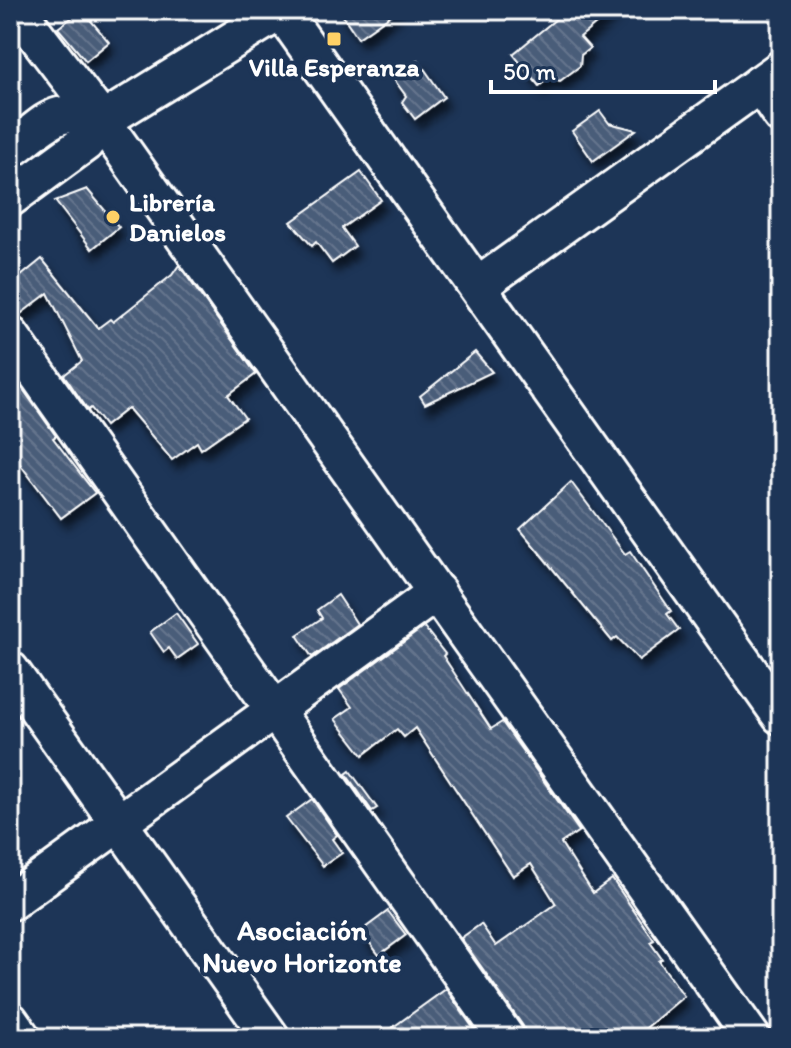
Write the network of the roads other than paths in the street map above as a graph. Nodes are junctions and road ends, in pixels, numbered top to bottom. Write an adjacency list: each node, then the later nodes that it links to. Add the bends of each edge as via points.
1 (17, 10): 5 (street)
2 (281, 10): 5 (street); 8 (street)
3 (770, 77): 4 (street); 8 (street)
4 (781, 115)
5 (102, 121): 6 (street, via 64,112); 7 (street, via 85,143); 10 (street)
6 (10, 150)
7 (10, 198)
8 (478, 286): 12 (street)
9 (10, 335): 13 (street)
10 (437, 592): 13 (street); 20 (street)
11 (10, 670): 14 (street)
12 (779, 707)
13 (275, 709): 14 (street); 19 (street)
14 (117, 823): 15 (street); 18 (street)
15 (10, 902)
16 (10, 1021): 17 (street)
17 (22, 1038)
18 (271, 1038)
19 (506, 1038)
20 (752, 1038)

